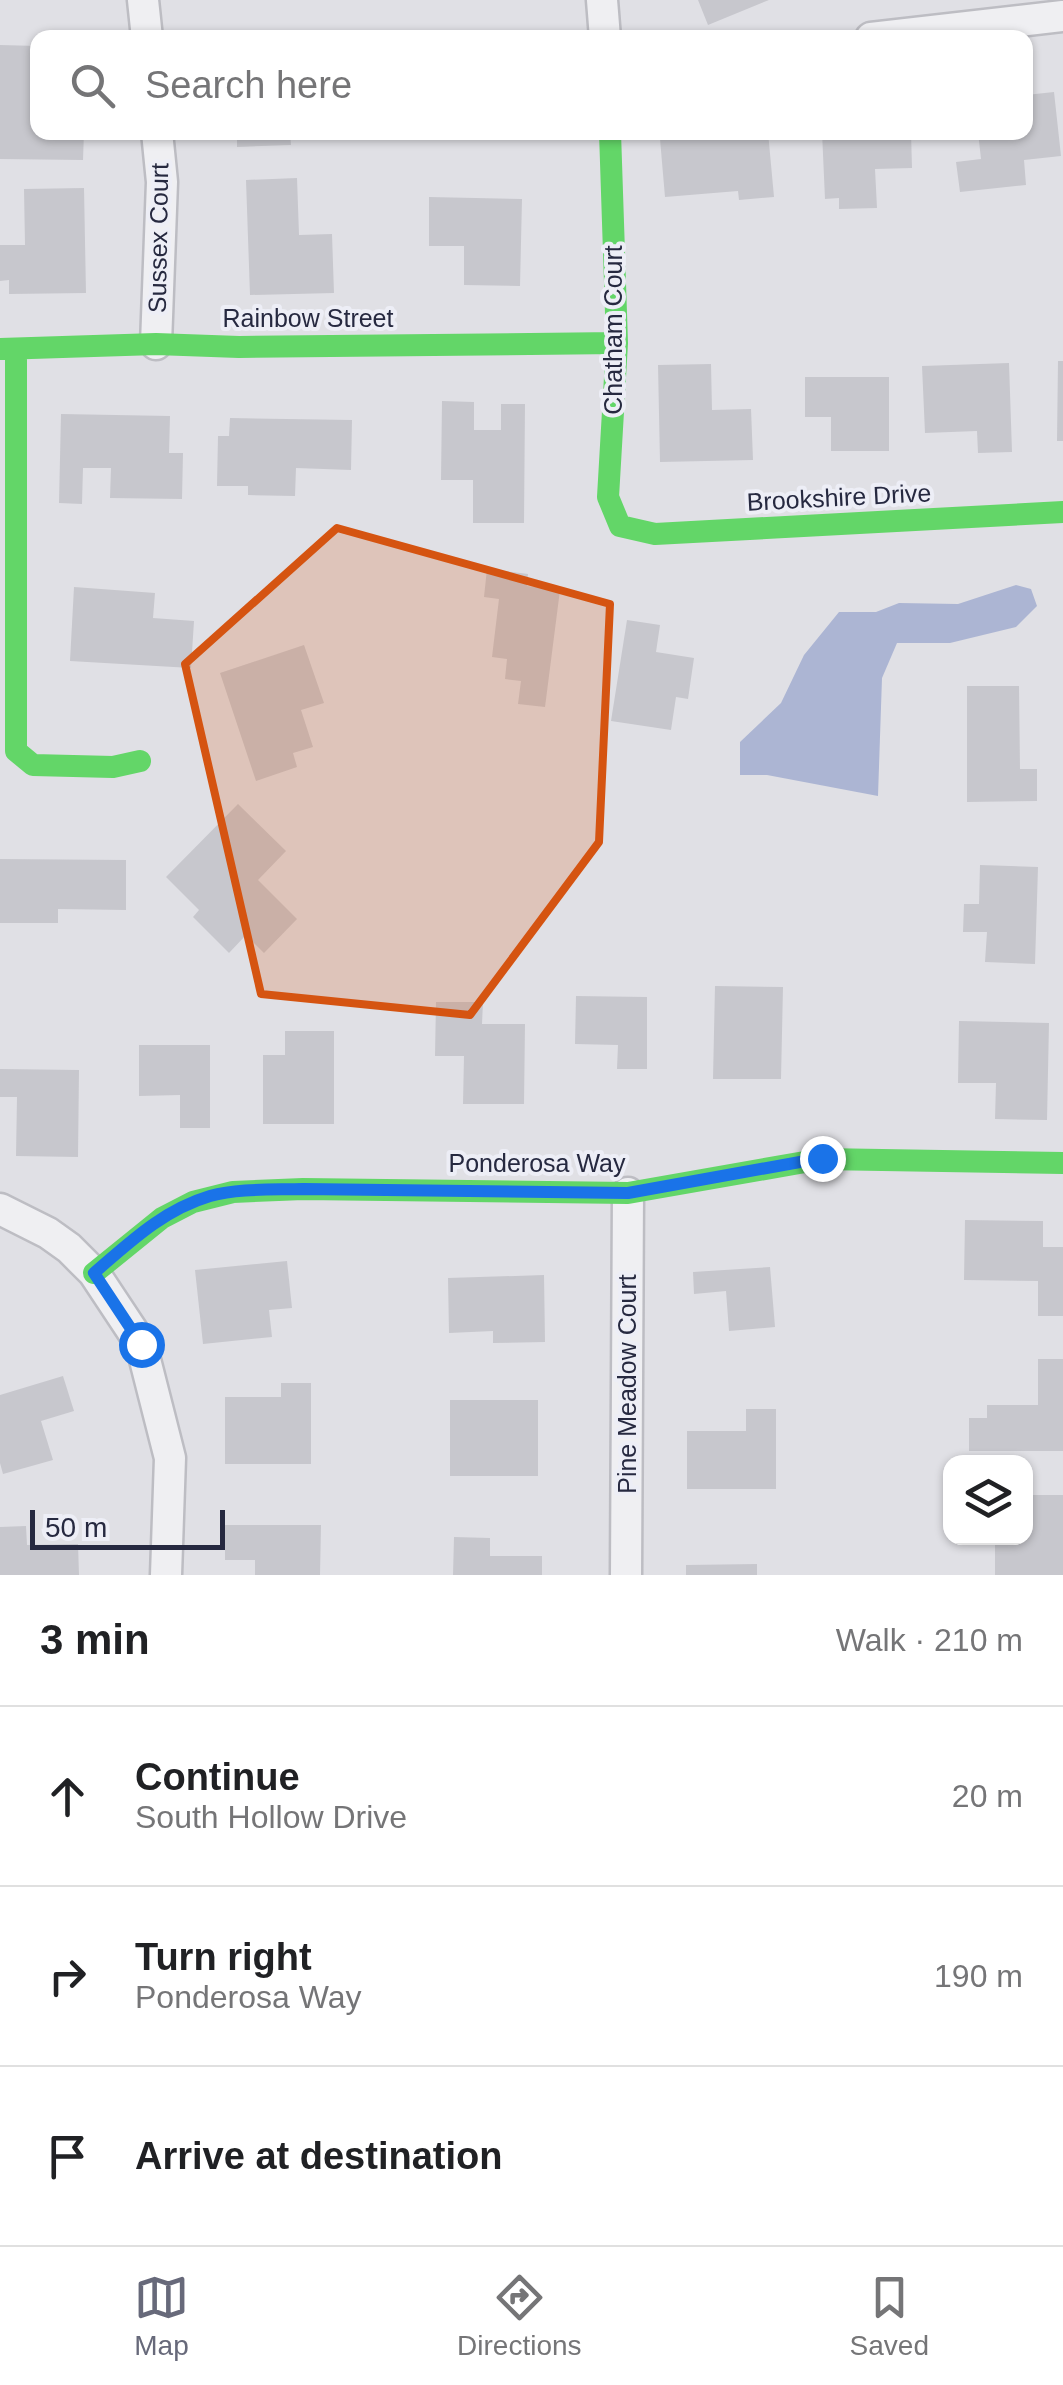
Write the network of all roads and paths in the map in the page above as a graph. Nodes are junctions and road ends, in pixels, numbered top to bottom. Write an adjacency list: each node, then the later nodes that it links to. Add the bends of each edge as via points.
1 (144, 0): 4 (street)
2 (602, 0): 5 (street)
3 (1063, 16): 6 (street)
4 (146, 30)
5 (605, 30)
6 (941, 30)
7 (157, 140): 10 (street, Sussex Court, via 162,182)
8 (610, 140): 9 (street, Chatham Court)
9 (617, 343): 10 (street, Rainbow Street); 13 (street, Chatham Court, via 608,497)
10 (156, 344): 11 (street, Rainbow Street)
11 (8, 349): 14 (street, via 16,751 34,765)
12 (1063, 512): 13 (street, Brookshire Drive, via 655,534)
13 (620, 526)
14 (140, 761)
15 (1063, 1163): 16 (street, Ponderosa Way, via 822,1158)
16 (628, 1193): 18 (street, Ponderosa Way, via 303,1189 212,1195 149,1226); 20 (street, Pine Meadow Court)
17 (0, 1208): 18 (street, via 48,1233)
18 (94, 1273): 19 (street, via 141,1344 170,1458)
19 (166, 1575)
20 (626, 1575)

